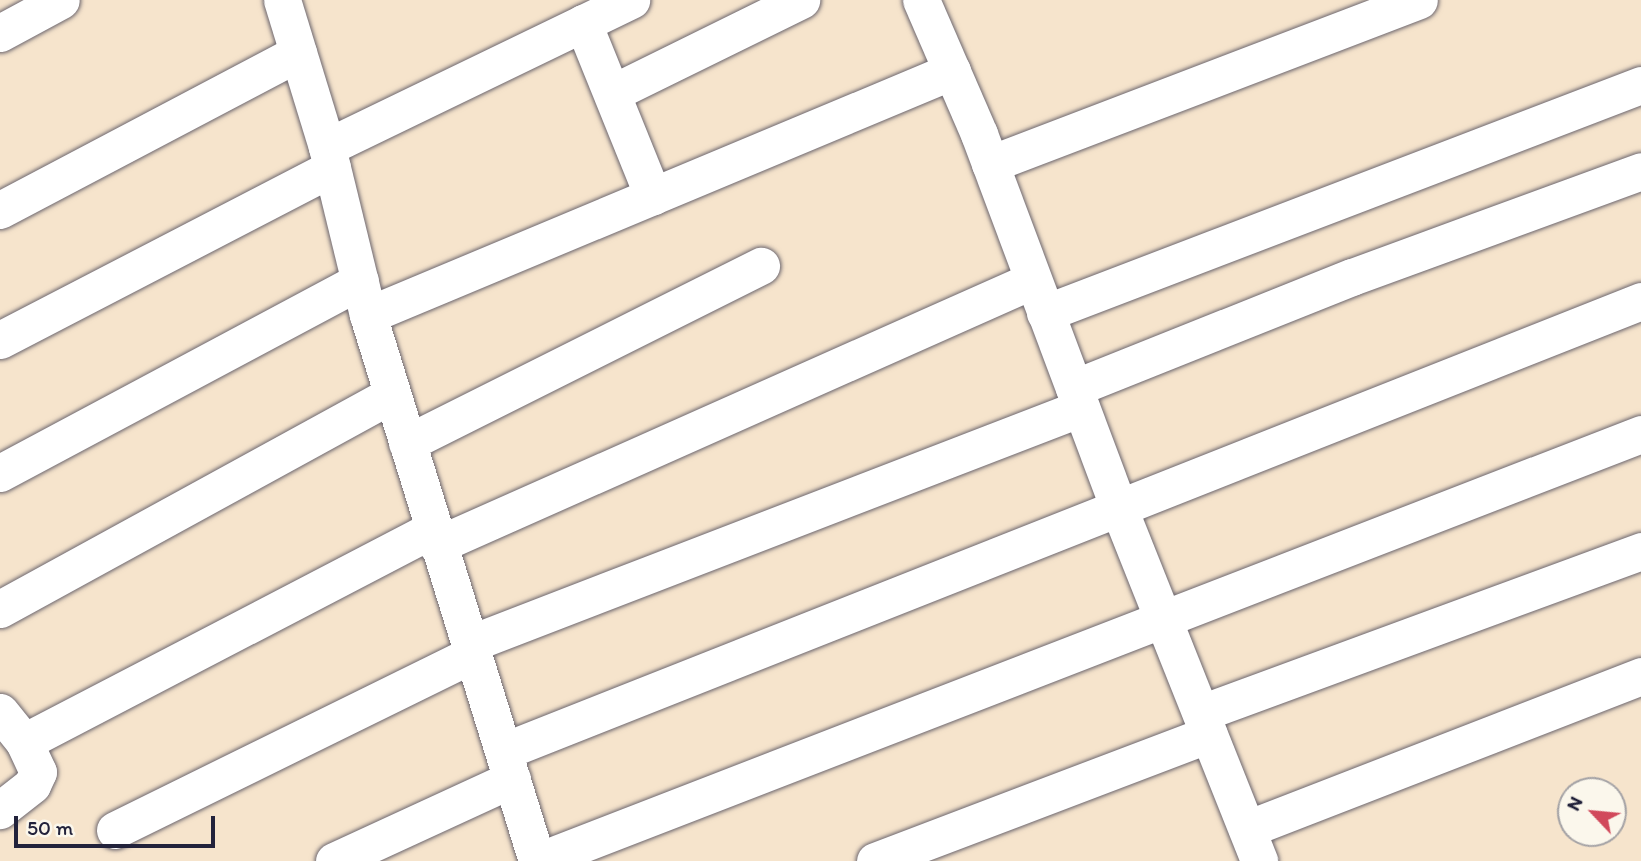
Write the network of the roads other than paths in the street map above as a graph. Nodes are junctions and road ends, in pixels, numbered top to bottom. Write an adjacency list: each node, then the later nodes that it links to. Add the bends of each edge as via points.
1 (61, 0): 8 (street)
2 (631, 0): 7 (street)
3 (801, 0): 12 (street)
4 (920, 0): 10 (street)
5 (1419, 0): 14 (street)
6 (291, 3): 9 (street)
7 (583, 23): 12 (street); 13 (street)
8 (0, 33)
9 (299, 53): 13 (street); 17 (street)
10 (952, 71): 14 (street); 16 (street)
11 (1641, 85): 19 (street)
12 (612, 93): 16 (street)
13 (329, 158): 20 (street); 22 (street)
14 (990, 164): 19 (street)
15 (1641, 171): 24 (street, via 1352,277)
16 (653, 195): 20 (street)
17 (0, 210)
18 (761, 266): 26 (street)
19 (1039, 297): 24 (street); 29 (street)
20 (364, 298): 23 (street); 27 (street)
21 (1641, 301): 28 (street)
22 (0, 340)
23 (392, 394): 26 (street); 31 (street)
24 (1077, 398): 28 (street); 33 (street)
25 (1641, 434): 32 (street)
26 (407, 443): 29 (street)
27 (0, 472)
28 (1118, 506): 32 (street); 38 (street)
29 (435, 537): 33 (street); 37 (street)
30 (1641, 551): 36 (street)
31 (0, 609)
32 (1163, 616): 36 (street); 43 (street)
33 (471, 649): 38 (street); 40 (street)
34 (1641, 676): 41 (street)
35 (0, 712): 37 (street)
36 (1205, 723): 41 (street); 44 (street)
37 (24, 742): 39 (street, via 38,779)
38 (508, 765): 42 (street); 43 (street)
39 (0, 810)
40 (115, 830)
41 (1253, 845)
42 (334, 861)
43 (538, 861)
44 (874, 861)

